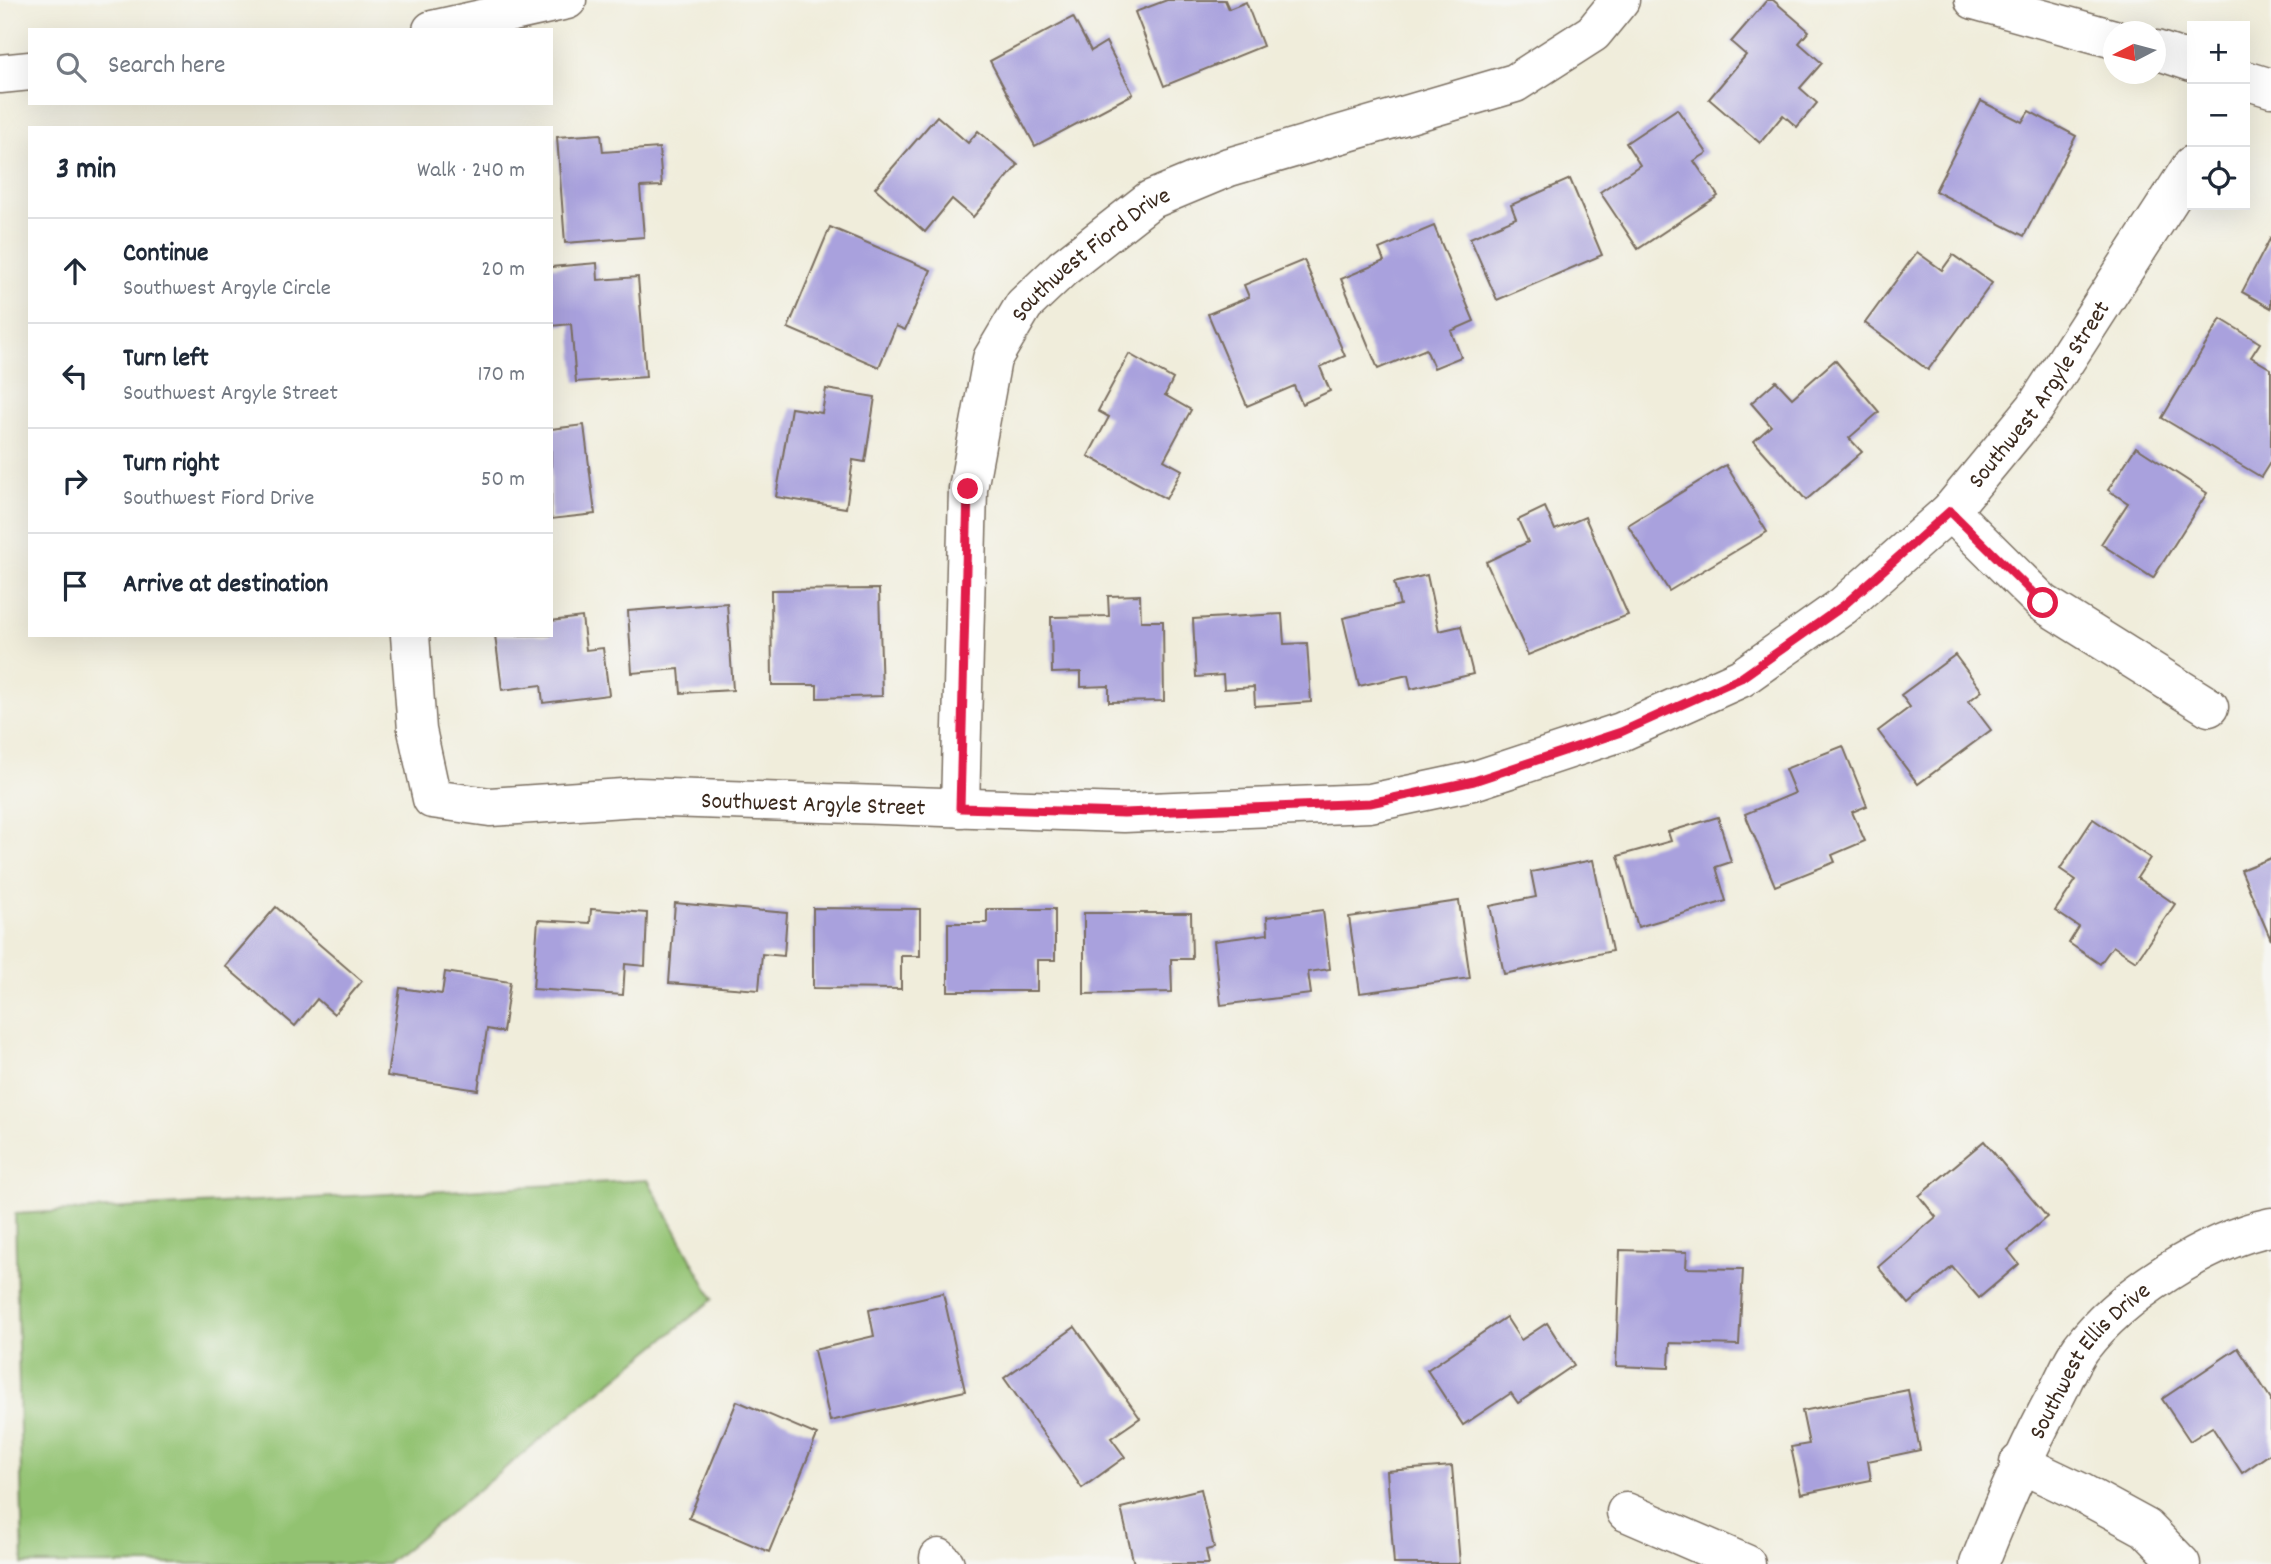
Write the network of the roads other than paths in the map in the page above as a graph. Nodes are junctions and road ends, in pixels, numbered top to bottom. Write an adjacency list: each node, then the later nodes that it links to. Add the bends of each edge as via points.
1 (567, 0): 4 (street)
2 (1620, 0): 14 (street, Southwest Fiord Drive, via 1593,33 1515,83 1229,167 1150,200 1024,304 992,359 968,489)
3 (1974, 0): 5 (street)
4 (441, 28)
5 (2103, 36)
6 (2166, 54): 7 (street)
7 (2187, 60)
8 (28, 71): 9 (street)
9 (0, 74)
10 (2187, 173): 11 (street, Southwest Argyle Street, via 2035,408)
11 (1950, 511): 13 (street, via 2043,603); 14 (street, Southwest Argyle Street, via 1843,606 1741,678 1621,732 1474,781 1370,803 1124,813)
12 (410, 637): 14 (street, Southwest Argyle Street, via 417,730 432,799 490,807 638,797)
13 (2209, 707)
14 (960, 808)
15 (2271, 1227): 16 (street, Southwest Ellis Drive, via 2250,1231 2174,1266 2126,1304 2081,1348)
16 (2019, 1463): 19 (street, Southwest Ellis Drive); 20 (street, via 2146,1528)
17 (1626, 1511): 18 (street)
18 (1746, 1564)
19 (1979, 1564)
20 (2180, 1564)

